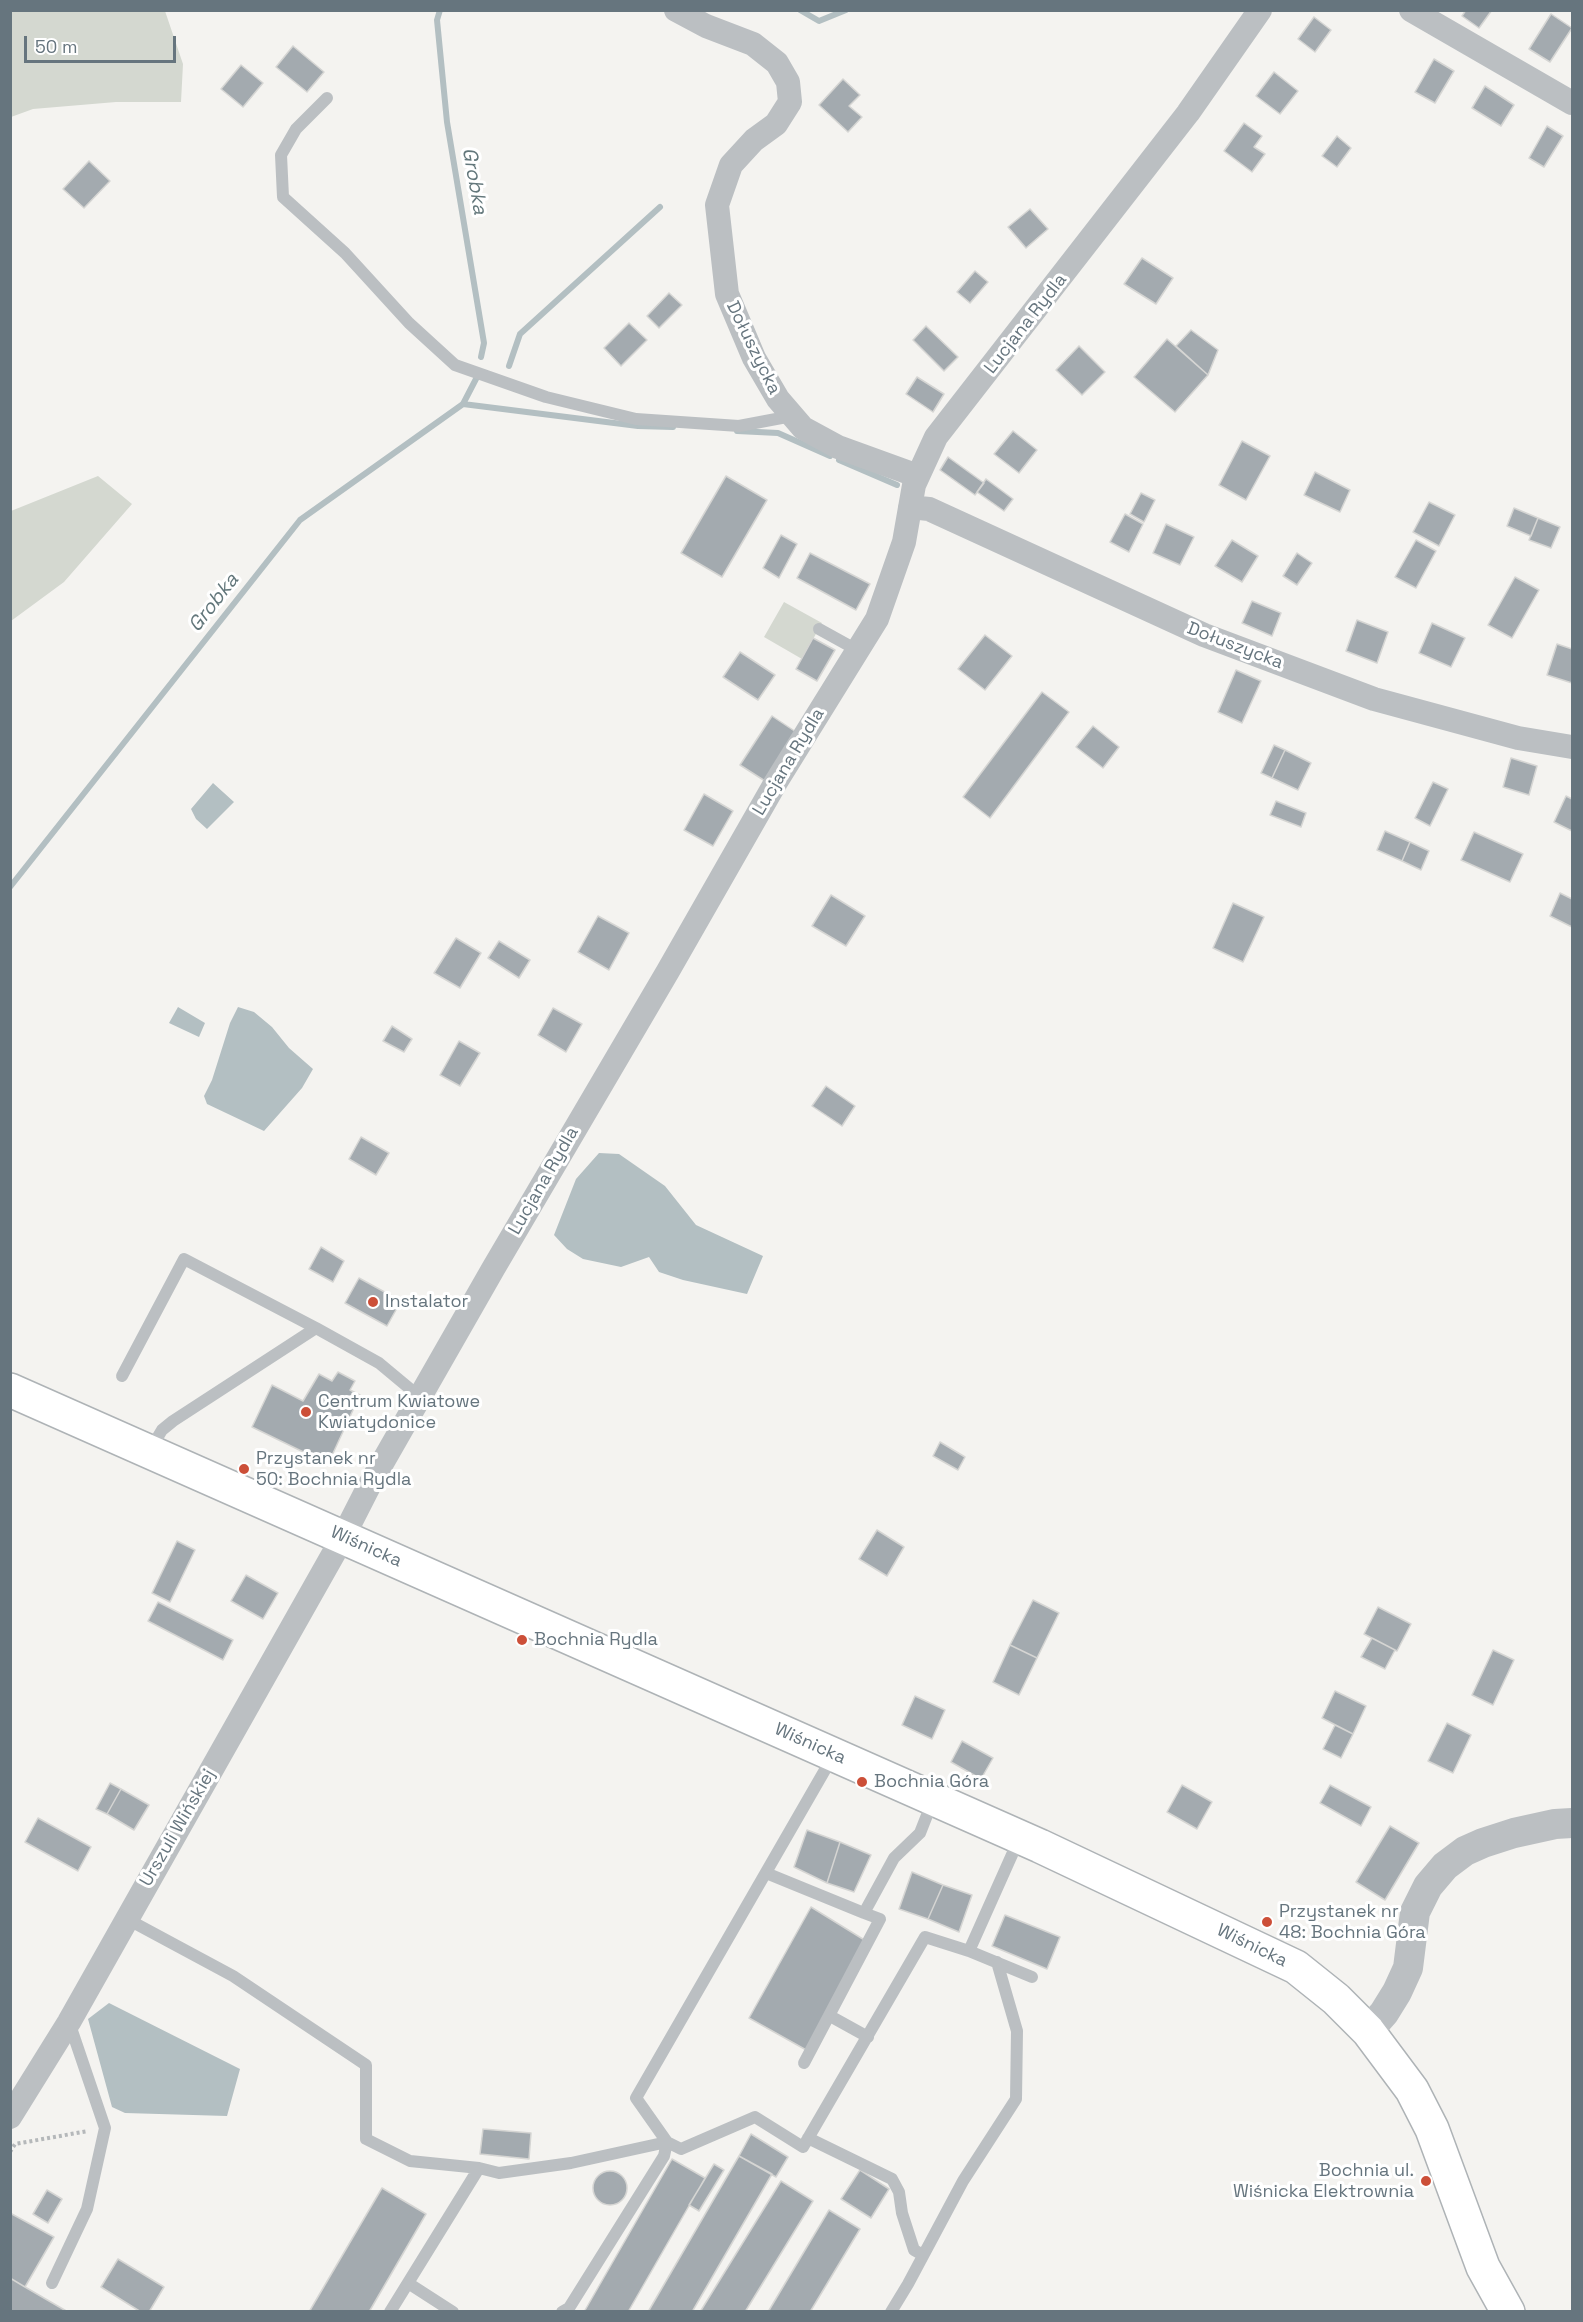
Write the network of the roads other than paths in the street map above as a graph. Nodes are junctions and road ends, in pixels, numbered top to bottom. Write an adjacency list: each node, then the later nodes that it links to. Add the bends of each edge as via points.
1 (676, 10): 6 (street, Dołuszycka, via 753,44 777,63 788,82 790,102 776,124 731,165 717,205 727,294 754,358)
2 (1260, 10): 7 (street, Lucjana Rydla, via 1188,113 936,437)
3 (1411, 10): 5 (street)
4 (327, 98): 6 (lane, via 296,129 281,155 283,197 455,365 546,397 636,419 739,426)
5 (1572, 103)
6 (792, 416): 7 (street, Dołuszycka, via 803,428 838,447)
7 (918, 476): 8 (street, Lucjana Rydla)
8 (910, 507): 10 (street, Lucjana Rydla, via 904,542 876,619); 11 (street, Dołuszycka, via 929,509 1204,635 1374,699 1518,738)
9 (819, 629): 10 (lane)
10 (857, 650): 15 (street, Lucjana Rydla, via 776,782)
11 (1572, 747)
12 (316, 1328): 13 (lane, via 184,1259); 15 (lane, via 379,1363); 16 (lane, via 173,1421)
13 (122, 1376)
14 (10, 1390): 16 (main road, Wiśnicka)
15 (421, 1398): 17 (street, Lucjana Rydla)
16 (149, 1451): 17 (main road, Wiśnicka)
17 (342, 1538): 18 (main road, Wiśnicka); 24 (street, Urszuli Wińskiej)
18 (834, 1755): 19 (main road, Wiśnicka); 22 (lane)
19 (933, 1798): 21 (main road, Wiśnicka); 23 (lane, via 920,1833 894,1858)
20 (1572, 1823): 30 (street, via 1483,1843 1445,1866 1428,1886 1415,1912 1408,1968 1397,1992)
21 (1020, 1837): 25 (lane); 30 (main road, Wiśnicka, via 1296,1967)
22 (766, 1873): 23 (lane); 35 (lane, via 636,2098)
23 (864, 1913): 28 (lane, via 880,1919)
24 (127, 1919): 29 (street, Urszuli Wińskiej); 36 (lane, via 233,1976 366,2065 366,2139 410,2162)
25 (969, 1951): 26 (lane); 31 (lane, via 925,1937)
26 (997, 1962): 27 (lane); 37 (lane, via 1017,2031 1016,2099 963,2181)
27 (1032, 1977)
28 (830, 2016): 31 (lane); 32 (lane)
29 (69, 2022): 33 (street, Urszuli Wińskiej); 38 (lane, via 105,2128 87,2209)
30 (1368, 2031): 44 (main road, Wiśnicka, via 1412,2090 1432,2129 1483,2267)
31 (868, 2037): 34 (lane)
32 (804, 2063)
33 (10, 2117)
34 (808, 2138): 35 (lane, via 803,2146 754,2118 681,2150); 37 (lane, via 892,2178 914,2250)
35 (667, 2142): 36 (lane, via 571,2163 499,2173); 40 (lane, via 664,2156)
36 (479, 2169): 39 (lane)
37 (923, 2255): 43 (lane)
38 (52, 2283)
39 (408, 2283): 41 (lane); 42 (lane)
40 (567, 2310)
41 (390, 2312)
42 (453, 2312)
43 (891, 2312)
44 (1508, 2312)

